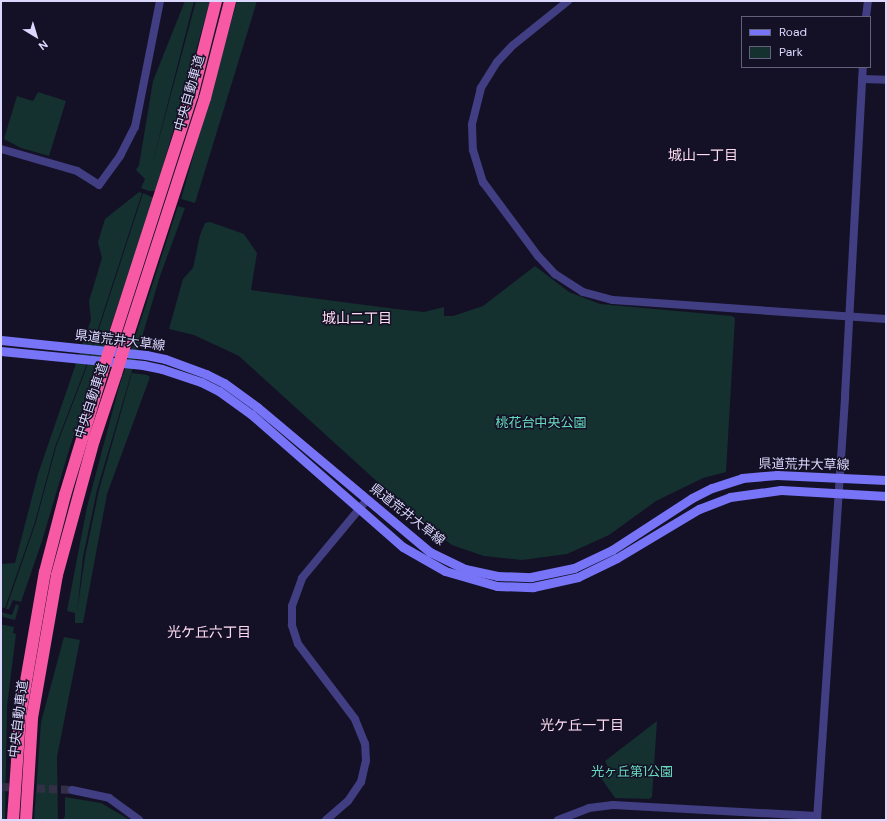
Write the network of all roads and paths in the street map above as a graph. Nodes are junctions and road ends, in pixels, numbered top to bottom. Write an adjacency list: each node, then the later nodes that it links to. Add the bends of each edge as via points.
1 (160, 1): 10 (street, via 135,127 120,156 98,185 77,171)
2 (216, 1): 23 (highway, 中央自動車道, bridge, via 190,104 102,373 45,572 20,716)
3 (230, 1): 24 (highway, 中央自動車道, bridge, via 200,113 92,448 57,575 32,718)
4 (568, 1): 11 (street, via 513,45 497,62 481,88 473,118 473,150 483,182 542,261 573,287 613,300)
5 (868, 1): 6 (street)
6 (866, 16)
7 (863, 68): 8 (street)
8 (862, 79): 9 (street); 11 (street)
9 (886, 80)
10 (1, 149)
11 (850, 317): 12 (street); 15 (street)
12 (886, 319)
13 (1, 340): 19 (main road, 県道荒井大草線, via 146,355 206,374 224,383 257,407)
14 (1, 351): 20 (main road, 県道荒井大草線, via 143,365 201,382 219,391 251,414)
15 (839, 478): 16 (main road, 県道荒井大草線); 17 (street); 19 (main road, 県道荒井大草線, via 777,475 727,482 692,498 592,560 561,572 531,577 497,576 449,562 412,539)
16 (886, 480)
17 (838, 494): 18 (main road, 県道荒井大草線); 20 (main road, 県道荒井大草線, via 782,490 730,497 699,509 617,558 578,577 550,585 516,588 483,583 445,571 403,547); 22 (street)
18 (886, 496)
19 (366, 501): 20 (street)
20 (359, 510): 26 (street, via 302,578 292,606 292,625 298,644 355,719 365,744 366,761 361,782 348,801)
21 (72, 790): 25 (street, via 109,798)
22 (817, 818): 27 (street, via 613,805 589,808)
23 (13, 820)
24 (26, 820)
25 (140, 820)
26 (326, 820)
27 (558, 820)

